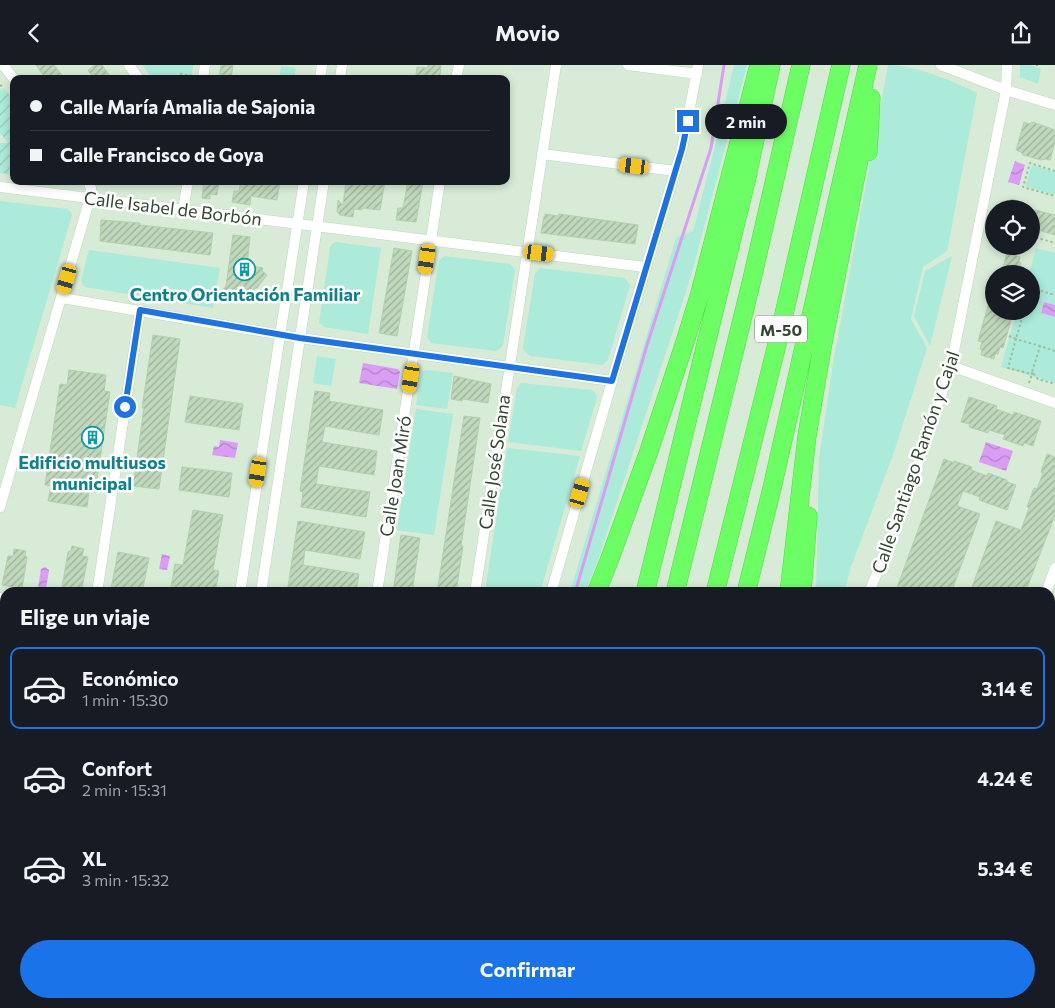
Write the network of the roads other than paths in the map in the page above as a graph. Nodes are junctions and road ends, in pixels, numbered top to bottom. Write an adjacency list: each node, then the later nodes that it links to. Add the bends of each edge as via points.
1 (3, 65): 13 (street)
2 (556, 65): 17 (street, Calle José Solana)
3 (628, 65): 12 (street)
4 (759, 65): 49 (highway, via 685,342)
5 (771, 65): 50 (highway, via 746,181)
6 (801, 65): 51 (highway, M-50)
7 (841, 65): 52 (highway, M-50, via 779,336)
8 (868, 65): 53 (highway)
9 (875, 65): 15 (highway)
10 (1007, 65): 14 (street, Calle Santiago Ramón y Cajal)
11 (944, 66): 14 (street)
12 (698, 69): 18 (street)
13 (11, 75)
14 (1006, 90): 16 (street); 37 (street, Calle Santiago Ramón y Cajal)
15 (871, 98): 54 (highway, via 812,407); 55 (highway, via 868,150 821,422)
16 (1055, 105)
17 (542, 154): 18 (street); 30 (street, Calle José Solana)
18 (675, 171): 31 (street)
19 (90, 185): 25 (street)
20 (187, 185): 26 (street)
21 (303, 185): 27 (street)
22 (323, 185): 28 (street)
23 (439, 185): 29 (street, Calle Joan Miró)
24 (0, 187): 25 (street, Calle Isabel de Borbón)
25 (90, 199): 26 (street, Calle Isabel de Borbón); 32 (street)
26 (184, 209): 27 (street, Calle Isabel de Borbón)
27 (297, 224): 28 (street, Calle Isabel de Borbón); 34 (street)
28 (317, 226): 29 (street, Calle Isabel de Borbón); 35 (street)
29 (430, 240): 30 (street, Calle Isabel de Borbón); 36 (street, Calle Joan Miró)
30 (528, 252): 31 (street, Calle Isabel de Borbón); 38 (street, Calle José Solana)
31 (645, 267): 39 (street)
32 (62, 298): 33 (street); 41 (street)
33 (140, 310): 34 (street); 43 (street)
34 (280, 333): 35 (street); 44 (street)
35 (300, 338): 36 (street); 45 (street)
36 (414, 353): 38 (street); 46 (street, Calle Joan Miró)
37 (951, 366): 40 (street); 56 (street, Calle Santiago Ramón y Cajal, via 906,499)
38 (509, 367): 39 (street); 47 (street, Calle José Solana)
39 (612, 381): 48 (street)
40 (1055, 403)
41 (0, 507)
42 (1055, 567): 57 (street)
43 (98, 587)
44 (241, 587)
45 (262, 587)
46 (378, 587)
47 (476, 587)
48 (553, 587)
49 (598, 587)
50 (646, 587)
51 (677, 587)
52 (716, 587)
53 (747, 587)
54 (790, 587)
55 (803, 587)
56 (871, 587)
57 (1048, 587)

